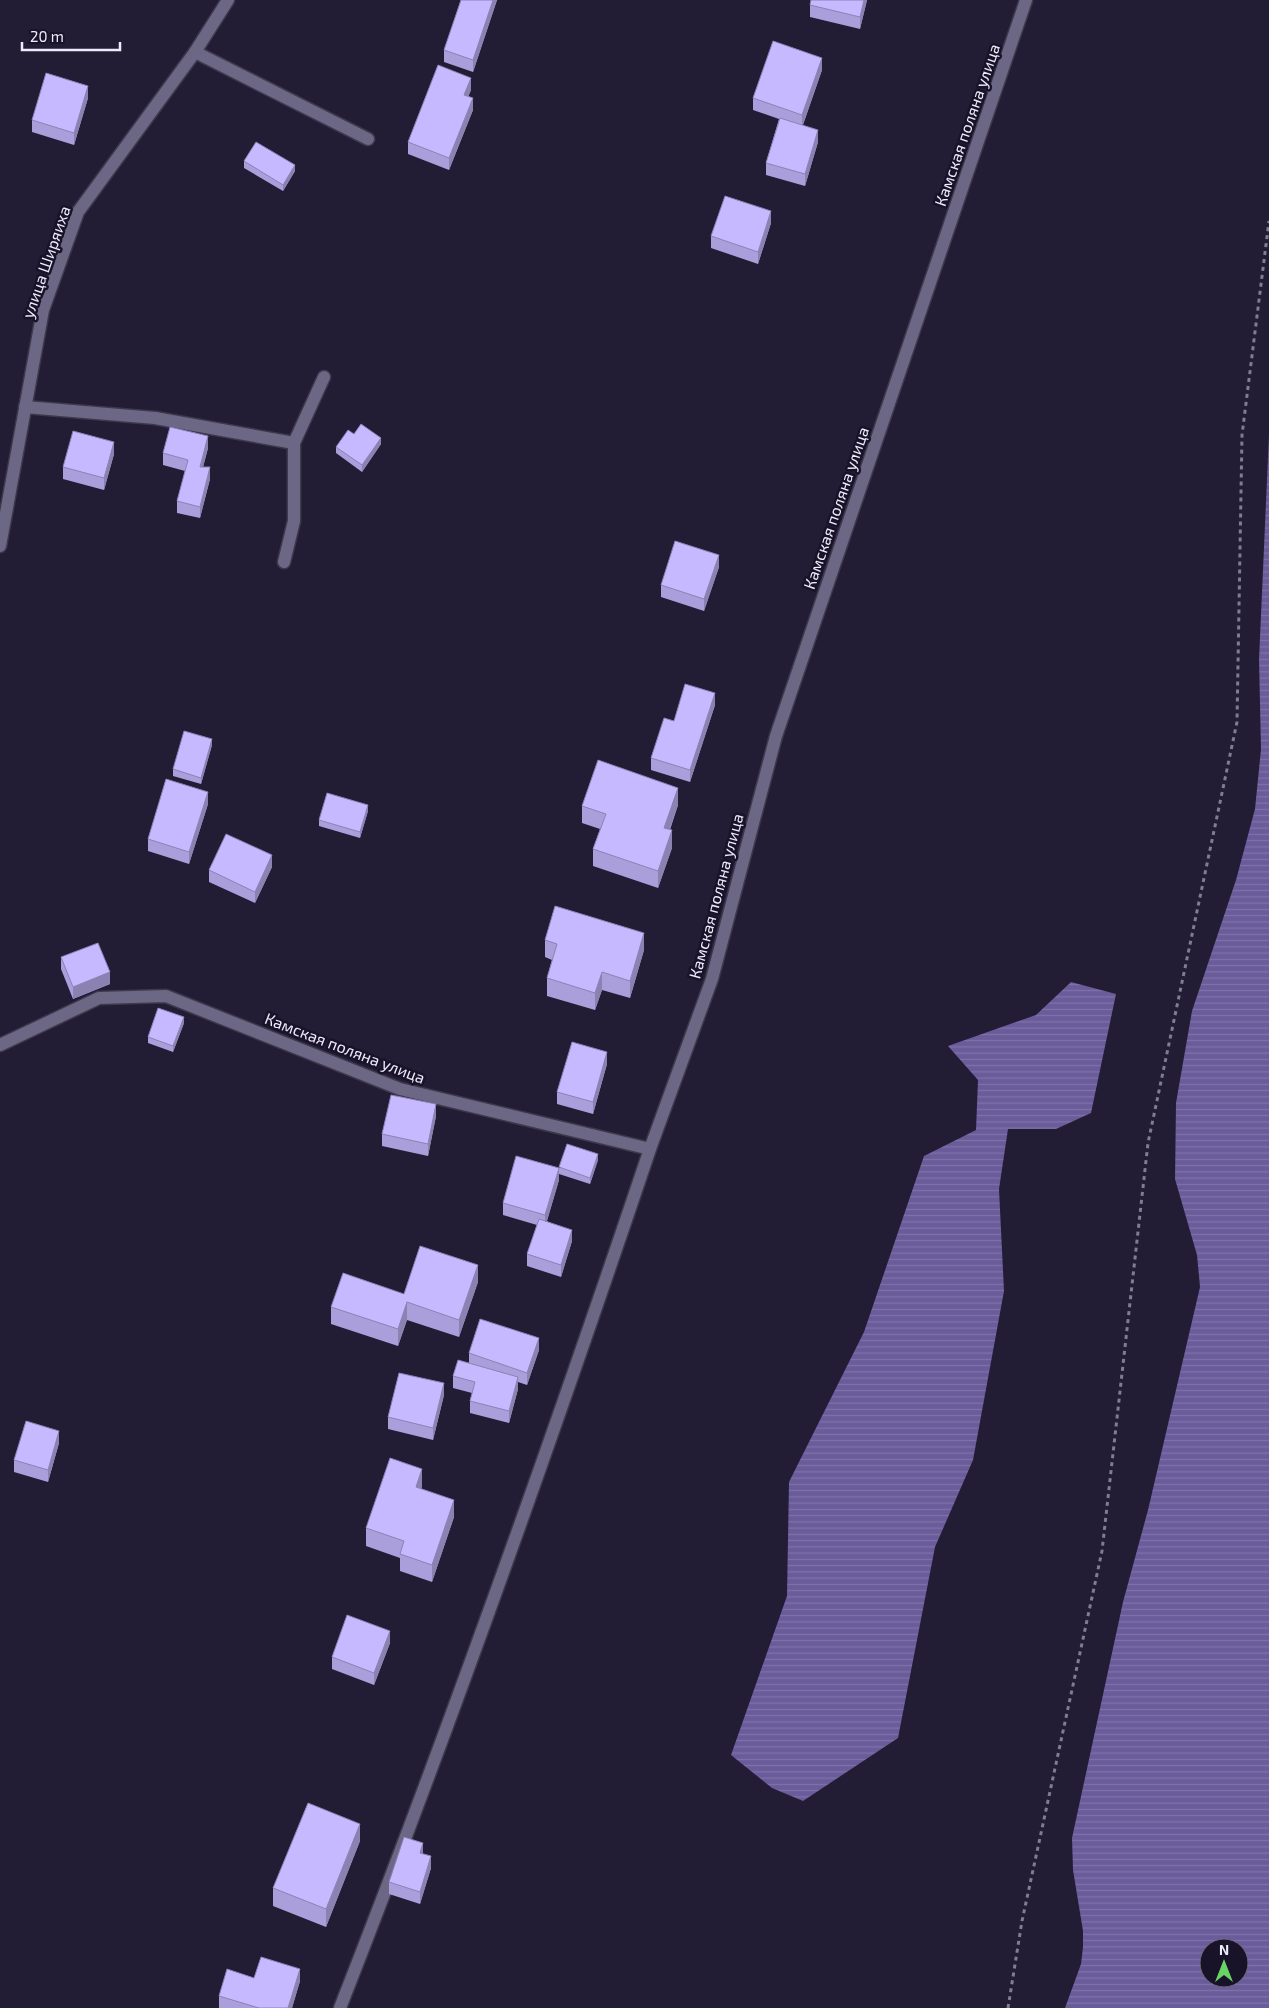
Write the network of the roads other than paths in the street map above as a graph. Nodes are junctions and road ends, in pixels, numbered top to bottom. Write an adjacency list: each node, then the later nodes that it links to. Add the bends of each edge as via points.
1 (228, 0): 3 (street, улица Ширяиха)
2 (1026, 0): 11 (street, Камская поляна улица, via 776,736 712,979)
3 (195, 52): 4 (street); 6 (street, улица Ширяиха, via 78,212 43,310)
4 (368, 140)
5 (324, 377): 7 (street)
6 (25, 407): 7 (street, via 155,418); 8 (street, улица Ширяиха)
7 (294, 443): 9 (street, via 294,521)
8 (0, 546)
9 (284, 562)
10 (0, 1045): 11 (street, Камская поляна улица, via 99,998 166,996 400,1089)
11 (650, 1149): 12 (street, via 490,1608)
12 (340, 2008)

